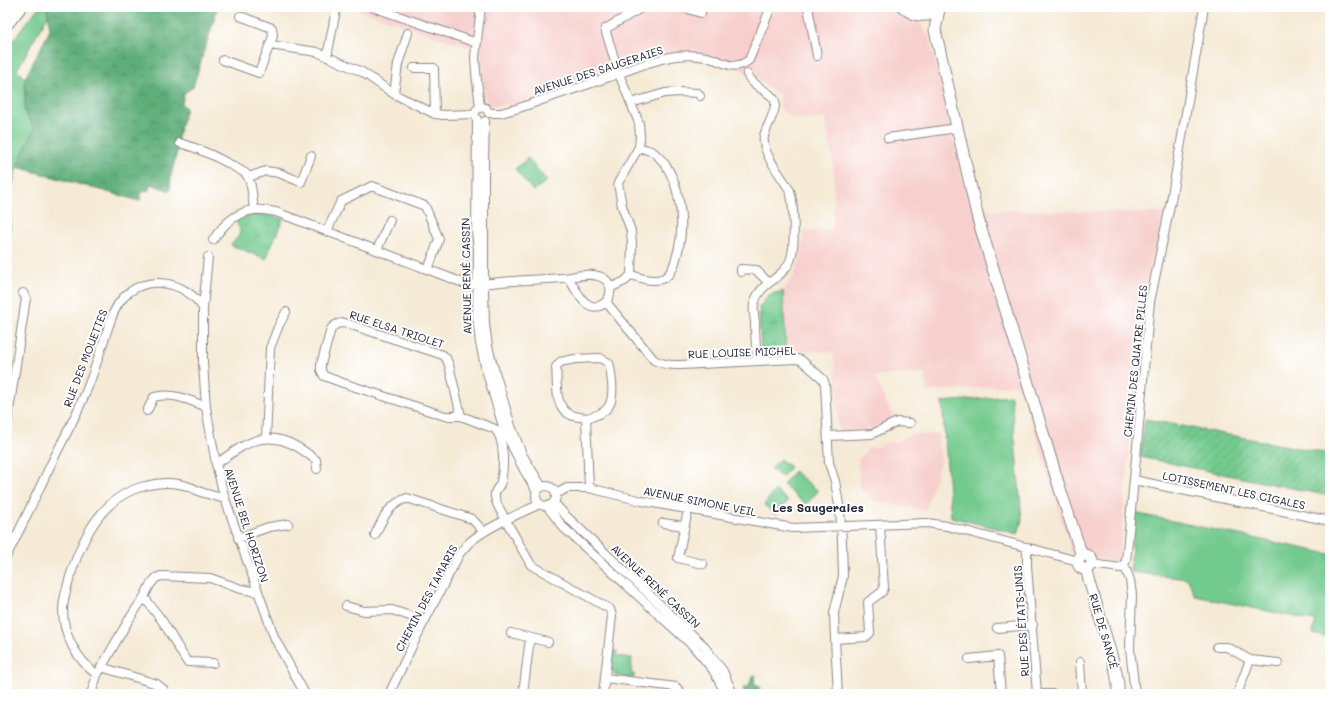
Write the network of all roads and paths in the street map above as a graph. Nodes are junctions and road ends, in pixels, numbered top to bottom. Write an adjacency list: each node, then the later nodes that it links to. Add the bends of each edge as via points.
1 (19, 7): 15 (highway)
2 (372, 7): 18 (street)
3 (481, 7): 18 (street)
4 (643, 7): 26 (street, via 605,29)
5 (682, 7): 12 (street)
6 (771, 7): 23 (street)
7 (808, 7): 20 (street)
8 (903, 7): 13 (street)
9 (1204, 7): 71 (street, CHEMIN DES QUATRE PILLES, via 1171,201 1150,302)
10 (940, 8): 13 (street, via 932,14); 16 (street)
11 (336, 10): 21 (street)
12 (701, 13)
13 (916, 15): 16 (street)
14 (240, 16): 19 (street, via 272,28)
15 (7, 22)
16 (935, 30): 35 (street, RUE DE SANCÉ)
17 (408, 33): 28 (street, via 398,64)
18 (477, 43): 31 (street, via 476,72)
19 (270, 45): 21 (street, via 317,52); 22 (street, via 259,73)
20 (817, 56)
21 (327, 57): 28 (street, via 362,72)
22 (223, 60)
23 (749, 60): 24 (street); 27 (street)
24 (737, 66): 26 (street, AVENUE DES SAUGERAIES, via 708,57 688,55 649,63); 27 (street, AVENUE DES SAUGERAIES)
25 (414, 68): 33 (street, via 434,68)
26 (619, 74): 30 (street); 32 (street, AVENUE DES SAUGERAIES, via 519,108 502,113)
27 (747, 74): 52 (street, AVENUE DES SAUGERAIES, via 751,81 775,100 764,136 764,145 792,196 792,254 785,270)
28 (394, 94): 33 (street)
29 (700, 96): 30 (street, via 698,93 665,93)
30 (631, 104): 38 (street, via 638,123)
31 (480, 107): 32 (street, via 486,108); 34 (street, via 475,111)
32 (489, 113): 34 (street, via 488,118)
33 (435, 114): 34 (street)
34 (479, 118): 53 (street, AVENUE RENÉ CASSIN, via 476,231)
35 (957, 128): 36 (street); 90 (street, RUE DE SANCÉ, via 978,219)
36 (888, 138)
37 (180, 143): 40 (street, via 212,154)
38 (639, 147): 49 (street, via 618,183 622,206 631,231); 49 (street, via 653,152 664,163 674,183 679,197 681,242 674,265 669,275 663,279 654,281)
39 (311, 156): 40 (street, via 301,182 266,171)
40 (248, 177): 41 (street)
41 (254, 210): 43 (street, via 276,212); 44 (street, via 230,220)
42 (390, 220): 45 (street)
43 (327, 231): 45 (street); 47 (street, via 341,201 372,186 419,203 425,206 438,239)
44 (213, 240)
45 (377, 250): 47 (street)
46 (208, 257): 58 (street, AVENUE BEL HORIZON)
47 (428, 270): 53 (street, via 466,284)
48 (741, 272): 52 (street, via 741,269 756,270)
49 (631, 275): 54 (street)
50 (590, 276): 51 (street); 54 (street, via 605,279); 56 (street, via 583,282)
51 (568, 278): 53 (street); 56 (street)
52 (768, 282): 60 (street, via 757,296 754,305)
53 (480, 284): 73 (street, AVENUE RENÉ CASSIN, via 477,316 484,366 504,430 524,470)
54 (610, 288): 57 (street, via 610,296)
55 (23, 293): 66 (street, via 26,298)
56 (578, 293): 57 (street, via 592,306)
57 (606, 302): 60 (street, RUE LOUISE MICHEL, via 654,360 660,363 676,365)
58 (203, 308): 61 (street, AVENUE BEL HORIZON); 89 (street, RUE DES MOUETTES, via 191,293 176,286 153,282 133,289 122,299 114,312 85,394)
59 (286, 312): 68 (street, via 270,348)
60 (756, 361): 67 (street, RUE LOUISE MICHEL, via 800,360 823,379)
61 (206, 407): 62 (street, via 165,394 154,397); 69 (street, AVENUE BEL HORIZON)
62 (147, 411)
63 (461, 416): 63 (street, RUE ELSA TRIOLET, via 449,365 443,355 345,322 334,325 331,329 320,364 324,376 445,416); 78 (street, RUE ELSA TRIOLET, via 498,432 503,450 503,468 501,483 495,494)
64 (586, 418): 64 (street, via 596,416 606,410 611,403 613,396 609,363 600,358 560,362 556,367 560,406 571,415); 72 (street)
65 (910, 423): 67 (street, via 897,422 872,434)
66 (7, 424)
67 (828, 436): 84 (street, RUE LOUISE MICHEL, via 829,463 835,482)
68 (266, 438): 69 (street, via 245,444); 70 (street, via 291,443 316,460)
69 (216, 464): 75 (street, AVENUE BEL HORIZON)
70 (317, 469)
71 (1134, 480): 79 (street, LOTISSEMENT LES CIGALES); 92 (street, CHEMIN DES QUATRE PILLES)
72 (590, 488): 74 (street, AVENUE SIMONE VEIL, via 567,488); 77 (street, AVENUE SIMONE VEIL)
73 (540, 490): 74 (street, via 549,487); 76 (street, via 537,498)
74 (556, 494): 76 (street, via 556,497)
75 (225, 499): 87 (street, AVENUE BEL HORIZON); 110 (street, via 178,484 145,486 112,502 94,522 82,542 74,564 63,610 72,645 87,667)
76 (547, 504): 78 (street, CHEMIN DES TAMARIS); 119 (street, AVENUE RENÉ CASSIN, via 563,527 693,646 714,670); 120 (street, AVENUE RENÉ CASSIN, via 567,517 703,645 723,671)
77 (688, 510): 83 (street); 84 (street, AVENUE SIMONE VEIL, via 793,528)
78 (506, 520): 85 (street, CHEMIN DES TAMARIS); 111 (street, via 531,565 610,610 612,624)
79 (1330, 521)
80 (663, 522): 83 (street)
81 (288, 524): 87 (street, via 269,527)
82 (880, 525): 84 (street, AVENUE SIMONE VEIL); 88 (street, AVENUE SIMONE VEIL, via 927,523); 101 (street, via 884,588 868,602 870,634 866,637)
83 (684, 526): 91 (street, via 678,558)
84 (841, 527): 101 (street, RUE LOUISE MICHEL, via 843,576 834,613)
85 (484, 532): 86 (street, via 472,519 407,498 400,500 385,513); 96 (street, CHEMIN DES TAMARIS, via 460,553)
86 (375, 536)
87 (238, 538): 93 (street, AVENUE BEL HORIZON)
88 (1027, 547): 90 (street, AVENUE SIMONE VEIL); 97 (street, RUE DES ÉTATS-UNIS)
89 (7, 555)
90 (1084, 562): 92 (street, via 1121,568); 126 (street, RUE DE SANCÉ, via 1116,672)
91 (703, 564)
92 (1124, 566): 127 (street, via 1130,580 1132,595 1130,648)
93 (258, 592): 94 (street, via 210,578 161,576 150,585); 114 (street, AVENUE BEL HORIZON, via 275,639)
94 (144, 597): 108 (street, via 188,662); 109 (street)
95 (346, 606): 96 (street, via 364,611 392,610)
96 (425, 621): 115 (street, CHEMIN DES TAMARIS)
97 (1033, 625): 98 (street); 123 (street, RUE DES ÉTATS-UNIS)
98 (997, 628)
99 (511, 633): 100 (street)
100 (530, 638): 102 (street); 116 (street)
101 (834, 638): 121 (street, RUE LOUISE MICHEL)
102 (548, 642)
103 (1217, 647): 105 (street, via 1228,647)
104 (969, 659): 122 (street, via 998,656)
105 (1250, 660): 107 (street); 128 (street)
106 (1080, 662): 125 (street)
107 (1278, 662)
108 (213, 663)
109 (101, 667): 110 (street); 113 (street, via 156,684)
110 (97, 675): 112 (street)
111 (605, 678): 117 (street); 118 (street, via 676,688)
112 (91, 694)
113 (165, 694)
114 (305, 694)
115 (389, 694)
116 (523, 694)
117 (603, 694)
118 (682, 694)
119 (726, 694)
120 (733, 694)
121 (838, 694)
122 (1001, 694)
123 (1037, 694): 124 (street)
124 (1054, 694)
125 (1082, 694)
126 (1118, 694)
127 (1134, 694)
128 (1237, 694)

